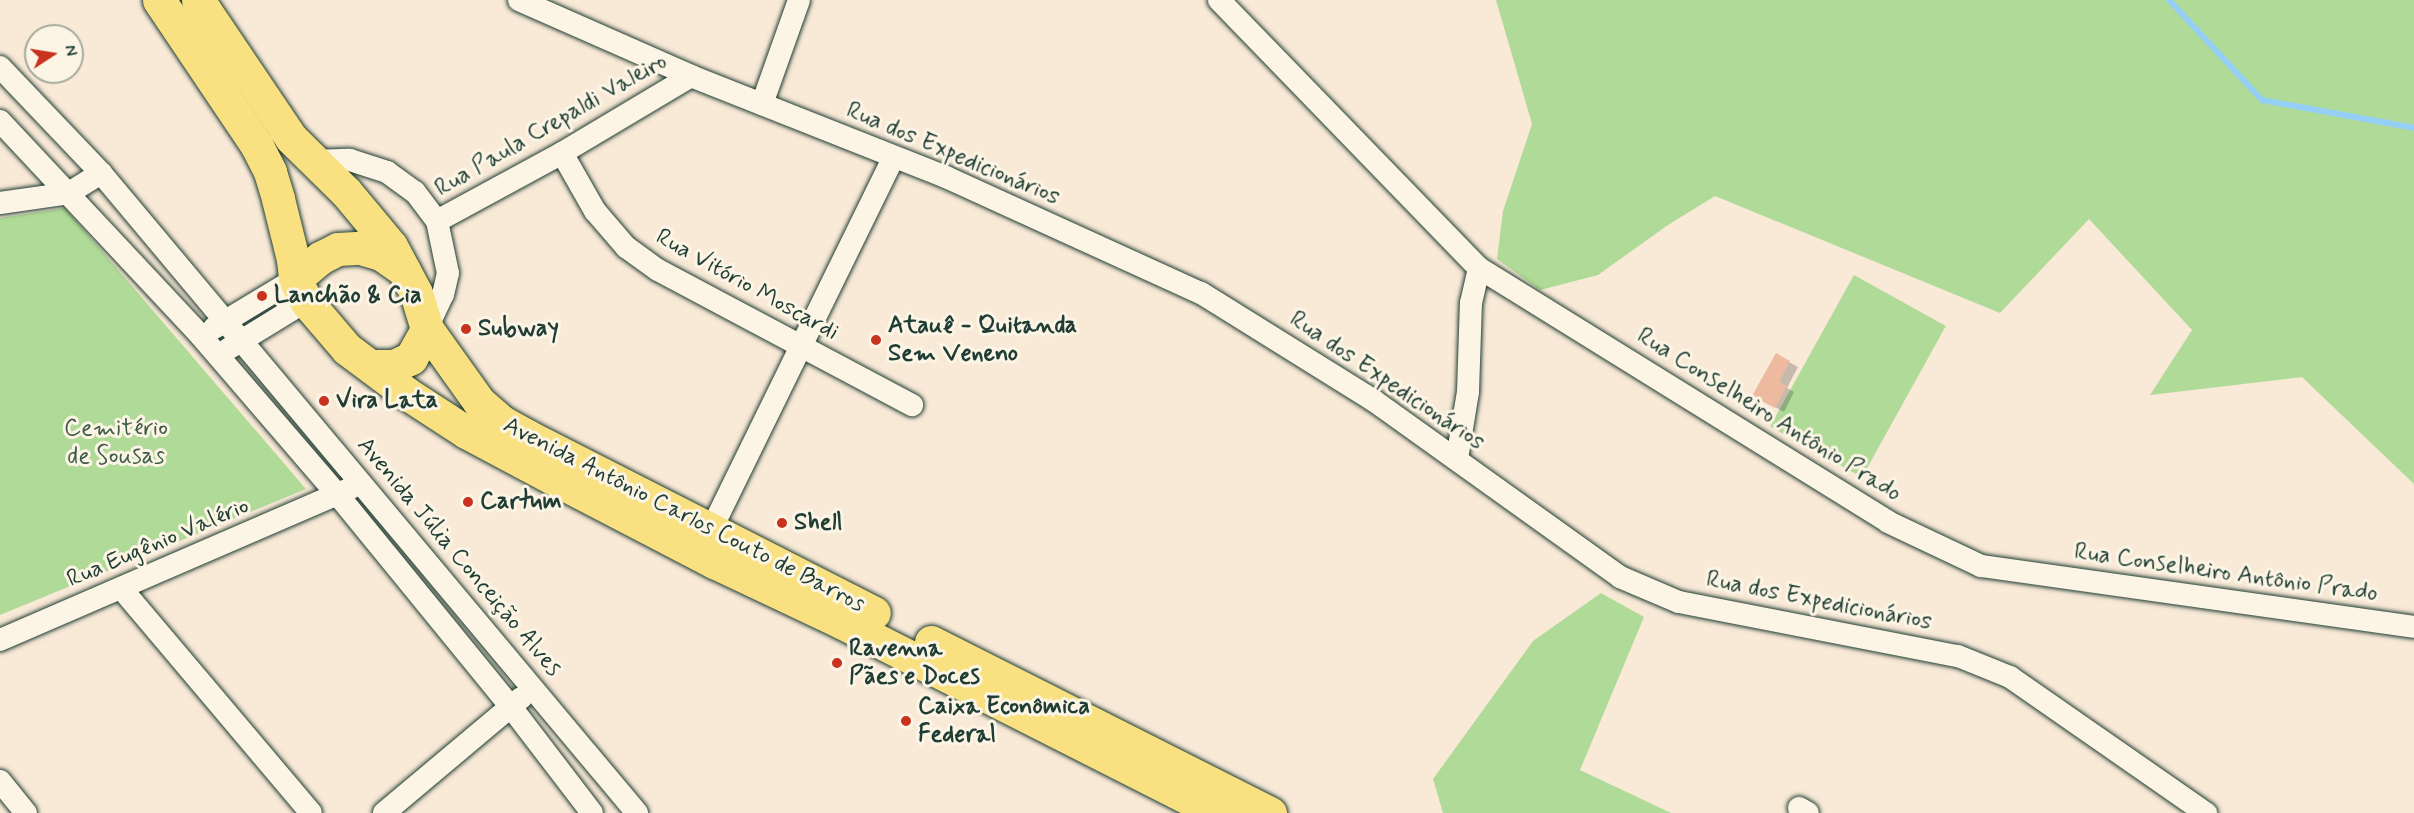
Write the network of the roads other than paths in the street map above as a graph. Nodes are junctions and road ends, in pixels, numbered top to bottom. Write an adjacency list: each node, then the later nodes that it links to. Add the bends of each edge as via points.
1 (159, 0): 19 (main road, via 257,146 270,172)
2 (198, 0): 12 (main road, Avenida Antônio Carlos Couto de Barros, via 270,109)
3 (519, 0): 7 (street, Rua dos Expedicionários)
4 (799, 0): 8 (street)
5 (1219, 0): 17 (street, Rua Conselheiro Antônio Prado)
6 (0, 67): 13 (street, Avenida Júlia Conceição Alves)
7 (691, 76): 8 (street, Rua dos Expedicionários); 10 (street, Rua Paula Crepaldi Valeiro)
8 (762, 104): 11 (street, Rua dos Expedicionários)
9 (0, 121): 14 (street)
10 (562, 153): 16 (street, Rua Paula Crepaldi Valeiro); 24 (street, Rua Vitório Moscardi, via 595,210 626,247 658,270)
11 (894, 157): 24 (street); 28 (street, Rua dos Expedicionários, via 1202,292 1373,400)
12 (313, 161): 16 (street, via 350,160 387,172 414,192); 18 (main road, Avenida Antônio Carlos Couto de Barros, via 374,223)
13 (101, 173): 14 (street); 20 (street, Avenida Júlia Conceição Alves)
14 (69, 193): 15 (street); 22 (street)
15 (0, 203)
16 (438, 221): 21 (street, via 448,273)
17 (1479, 268): 28 (street, via 1471,303 1468,392); 33 (street, Rua Conselheiro Antônio Prado, via 1888,522 1981,566)
18 (405, 271): 19 (main road, via 381,254 360,248 338,249 320,258); 21 (main road, Avenida Antônio Carlos Couto de Barros)
19 (301, 290): 20 (street); 23 (street); 26 (main road, Avenida Antônio Carlos Couto de Barros, via 347,349)
20 (224, 321): 22 (street); 23 (street, Avenida Júlia Conceição Alves)
21 (427, 329): 26 (main road, via 411,358 394,366); 31 (main road, Avenida Antônio Carlos Couto de Barros, via 479,402 502,422)
22 (201, 336): 25 (street)
23 (240, 341): 25 (street); 29 (street, Avenida Júlia Conceição Alves)
24 (799, 346): 27 (street, Rua Vitório Moscardi); 31 (street)
25 (217, 356): 30 (street)
26 (371, 366): 43 (main road, Avenida Antônio Carlos Couto de Barros, via 466,432 564,484)
27 (912, 405)
28 (1457, 459): 45 (street, Rua dos Expedicionários, via 1620,578 1678,602 1958,656 2010,677)
29 (363, 483): 30 (street, Rua Eugênio Valério); 35 (street, Avenida Júlia Conceição Alves)
30 (338, 495): 32 (street, Rua Eugênio Valério); 36 (street)
31 (711, 531): 44 (main road, Avenida Antônio Carlos Couto de Barros)
32 (121, 588): 34 (street, Rua Eugênio Valério); 39 (street)
33 (2414, 627)
34 (0, 640)
35 (533, 687): 36 (street); 42 (street, Avenida Júlia Conceição Alves)
36 (511, 707): 40 (street); 41 (street)
37 (0, 781): 38 (street)
38 (26, 813)
39 (311, 813)
40 (384, 813)
41 (592, 813)
42 (638, 813)
43 (1218, 813)
44 (1270, 813)
45 (2206, 813)

